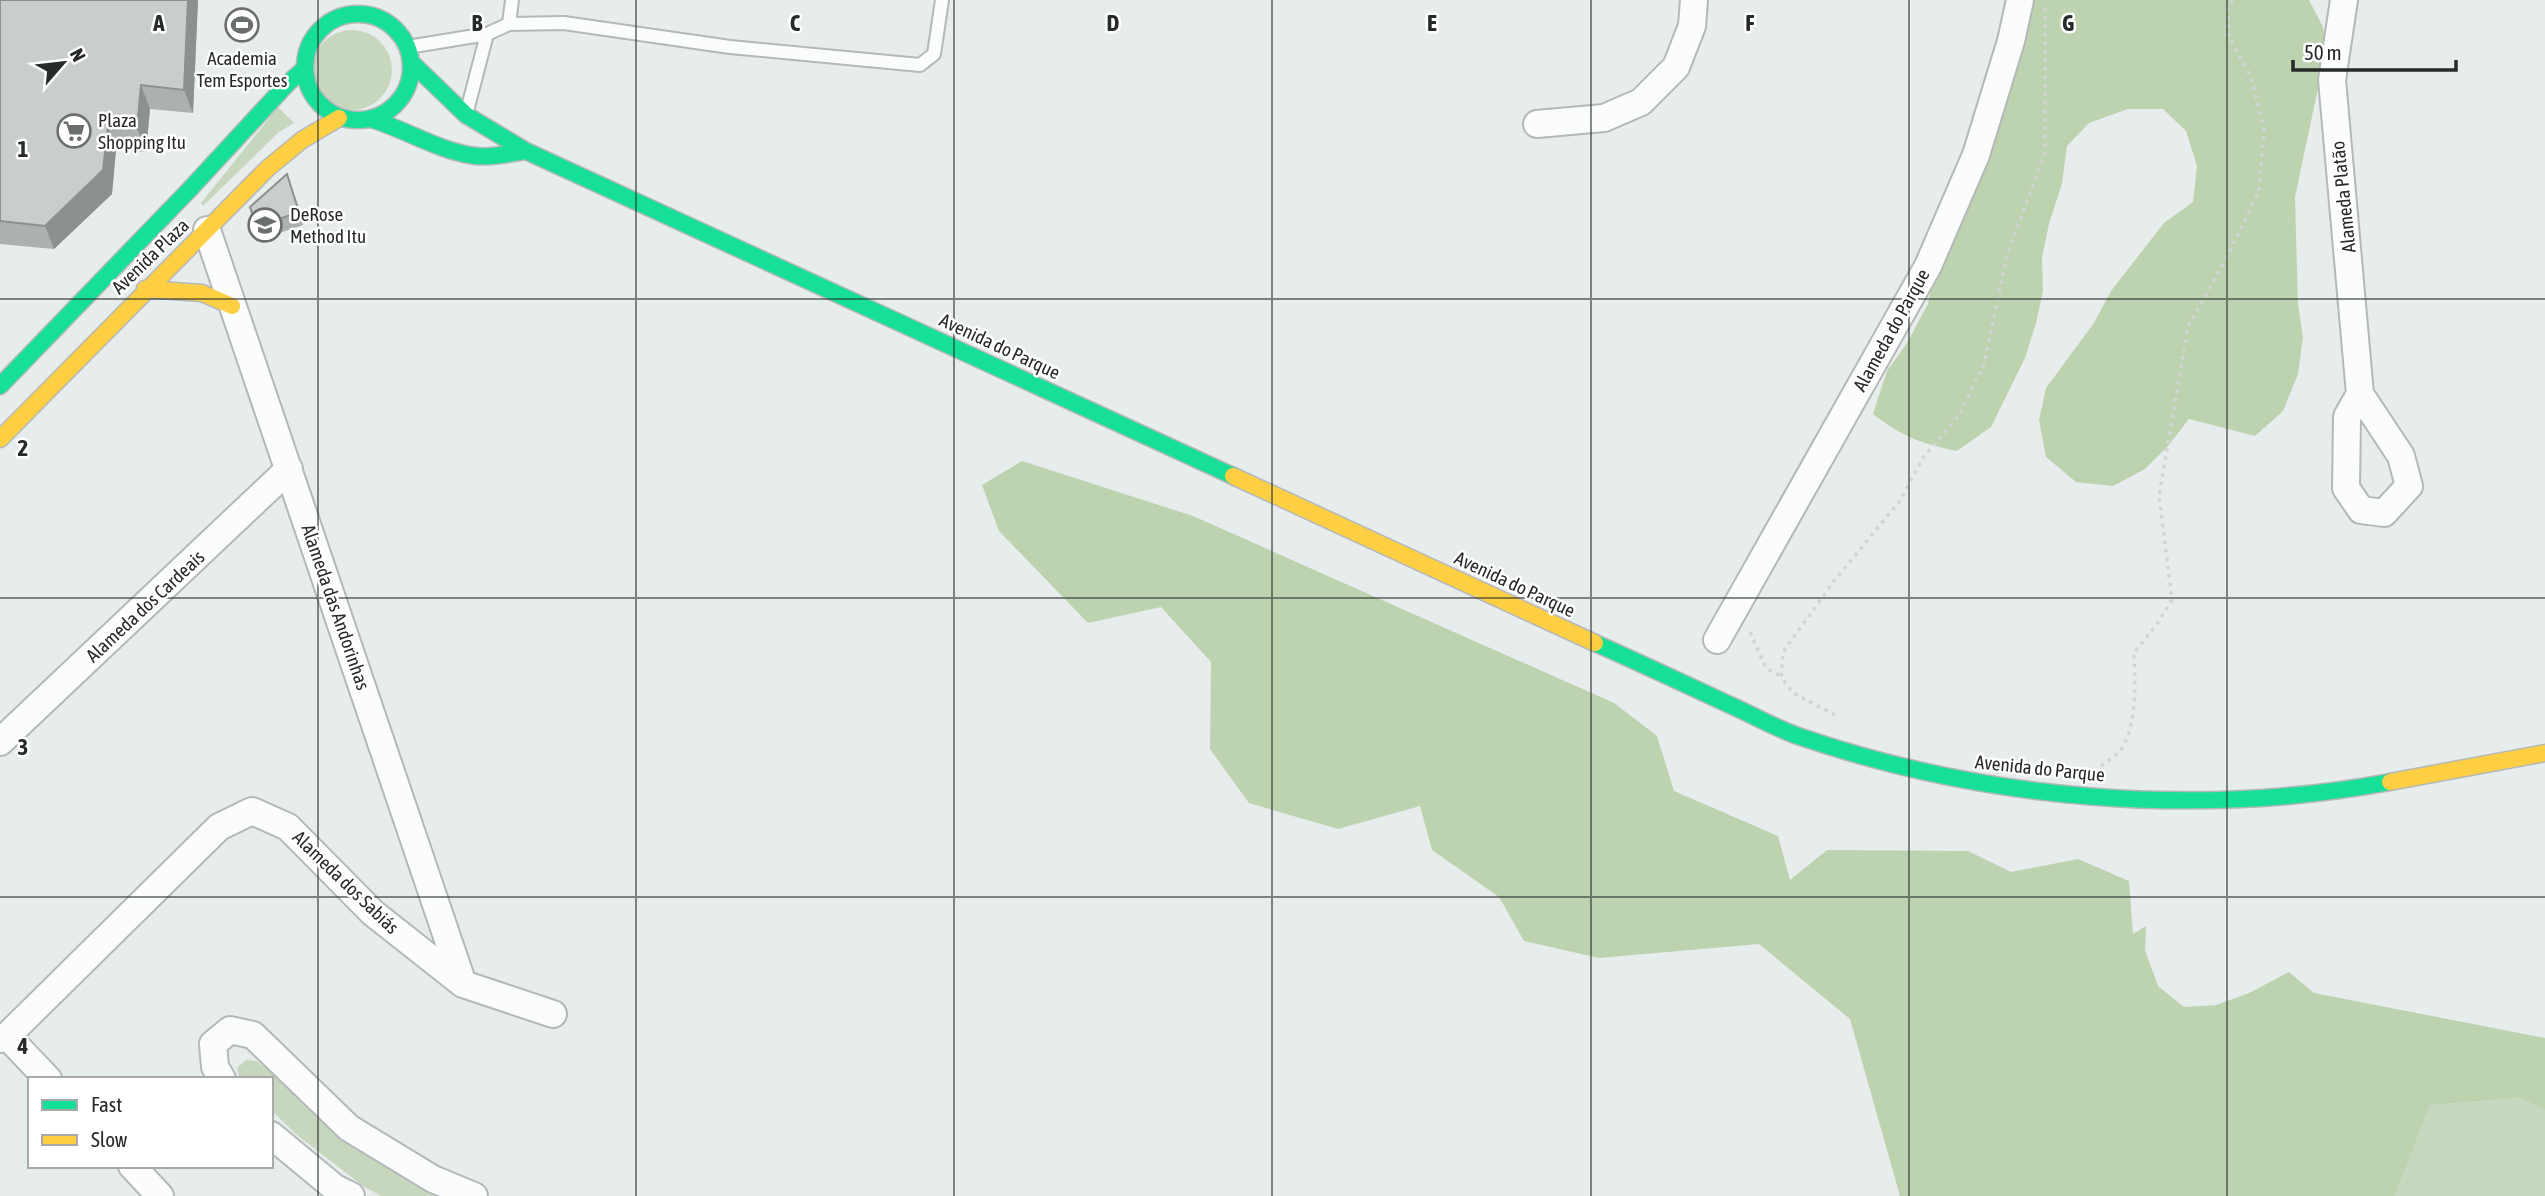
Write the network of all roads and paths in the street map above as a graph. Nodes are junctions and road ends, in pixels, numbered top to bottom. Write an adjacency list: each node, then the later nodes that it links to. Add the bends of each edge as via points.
1 (512, 0): 10 (lane)
2 (943, 0): 10 (lane, via 934,54 919,65 730,47 564,23)
3 (1694, 0): 18 (street, via 1692,26 1676,67 1641,102 1604,118)
4 (2021, 0): 28 (street, Alameda do Parque, via 1976,155 1928,265)
5 (2045, 0): 30 (path, via 2045,152 2007,255 1984,364 1958,417 1923,458 1899,502 1783,652)
6 (2233, 0): 34 (path, via 2228,7 2229,37 2251,77 2264,128 2259,191 2188,326 2160,496 2172,600 2134,653 2130,728 2120,751)
7 (2344, 0): 25 (street, Alameda Platão, via 2332,80)
8 (391, 6): 13 (street)
9 (324, 10): 11 (street)
10 (509, 24): 12 (lane)
11 (317, 31): 13 (street, via 332,19 370,14 388,22); 14 (street, via 307,47)
12 (487, 34): 13 (lane); 15 (lane)
13 (407, 48): 15 (street, Avenida do Parque); 17 (street, via 410,81 388,111)
14 (304, 69): 16 (street, via 315,98); 20 (street, Avenida Plaza)
15 (466, 114): 19 (street, Avenida do Parque)
16 (340, 118): 17 (street); 21 (street, Avenida Plaza, via 317,128 279,158)
17 (371, 119): 19 (street, via 432,145 478,156)
18 (1537, 124)
19 (526, 151): 33 (street, Avenida do Parque, via 1796,735 1918,772 2039,793 2179,800 2278,798 2332,793)
20 (190, 189): 21 (street); 24 (street, Avenida Plaza, via 9,370)
21 (207, 230): 22 (street, Avenida Plaza); 23 (street, Alameda das Andorinhas)
22 (145, 289): 23 (street, via 202,293); 26 (street, Avenida Plaza)
23 (232, 306): 27 (street, Alameda das Andorinhas)
24 (0, 386)
25 (2360, 394)
26 (0, 439)
27 (289, 469): 32 (street, Alameda dos Cardeais); 35 (street, Alameda das Andorinhas)
28 (1737, 605): 29 (street, Alameda do Parque); 30 (path, via 1766,668)
29 (1717, 640)
30 (1781, 677): 31 (path, via 1793,693)
31 (1843, 719)
32 (0, 742)
33 (2545, 753)
34 (2098, 769)
35 (463, 984): 36 (street, Alameda dos Sabiás); 37 (street, Alameda dos Sabiás, via 373,913 288,827 252,811 219,827)
36 (553, 1014)
37 (3, 1037): 39 (street)
38 (218, 1073): 44 (street, via 213,1044 230,1030 253,1035 349,1128 433,1179)
39 (46, 1077)
40 (273, 1137): 43 (street)
41 (134, 1168): 42 (street)
42 (160, 1196)
43 (351, 1196)
44 (474, 1196)

